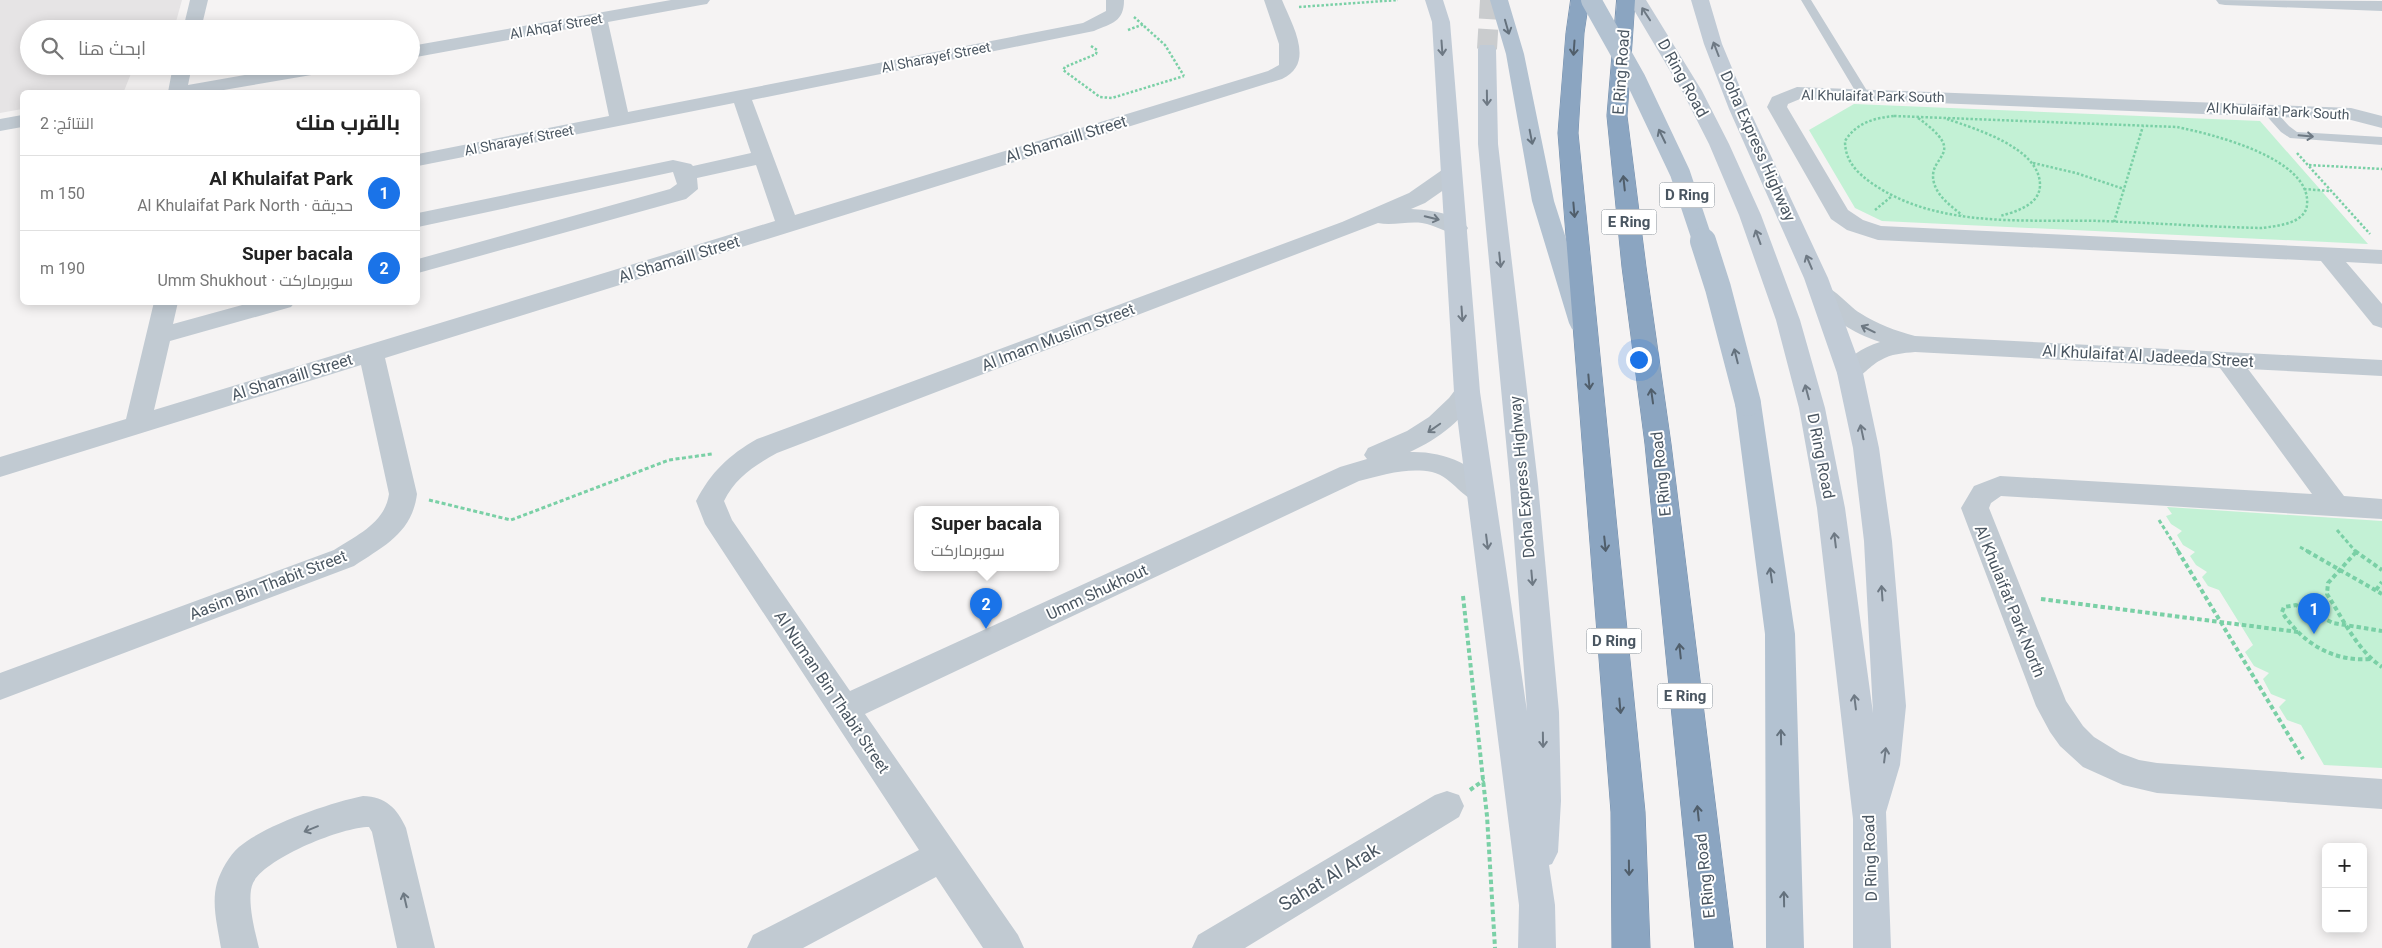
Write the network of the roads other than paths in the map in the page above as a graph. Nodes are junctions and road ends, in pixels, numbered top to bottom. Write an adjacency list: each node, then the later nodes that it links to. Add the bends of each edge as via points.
1 (199, 0): 16 (street)
2 (701, 0): 15 (street, Al Ahqaf Street)
3 (1434, 0): 34 (main road, one-way to 34, via 1441,22)
4 (1499, 0): 46 (main road, D Ring, one-way to 46, via 1515,54 1543,201)
5 (1580, 0): 46 (highway, one-way to 46, via 1568,133)
6 (1590, 0): 75 (main road, D Ring, one-way to 6, bridge, via 1780,634 1748,404 1718,288 1680,173 1636,80)
7 (1626, 0): 74 (highway, E Ring Road / E Ring, one-way to 7, via 1658,444 1617,116)
8 (1637, 0): 64 (main road, D Ring Road / D Ring, one-way to 8, via 1831,508 1812,408 1790,328 1750,215 1719,144 1692,91)
9 (1806, 0): 23 (lane)
10 (2225, 0): 14 (street)
11 (1701, 2): 42 (main road, Doha Express Highway, one-way to 11, via 1739,109)
12 (1116, 3): 24 (street, Al Sharayef Street, via 1115,12 1109,18 1088,27)
13 (1274, 4): 36 (street, Al Shamaill Street, via 1291,58 1288,66 1275,75)
14 (2382, 6)
15 (598, 18): 18 (street, Al Ahqaf Street); 26 (street)
16 (194, 20)
17 (1487, 49): 66 (main road, Doha Express Highway, one-way to 66, via 1488,144 1524,484 1543,712 1544,801)
18 (420, 50)
19 (182, 75): 21 (street)
20 (278, 75): 22 (street)
21 (178, 90)
22 (193, 90)
23 (1863, 94): 25 (street, Al Khulaifat Park South); 40 (street, Al Khulaifat Park South, via 1797,93 1786,96 1777,107 1839,214 1866,230 1890,234)
24 (741, 96): 26 (street, Al Sharayef Street); 31 (street)
25 (2267, 110): 28 (street, Al Khulaifat Park South, via 2351,114); 30 (lane, one-way to 30, via 2294,135)
26 (620, 120): 32 (street, Al Sharayef Street)
27 (20, 121): 29 (street)
28 (2382, 122)
29 (0, 125)
30 (2382, 141)
31 (763, 156): 33 (street); 36 (street)
32 (420, 160)
33 (686, 174): 35 (street, via 684,168 674,166); 41 (street, via 688,187 678,194)
34 (1450, 176): 37 (street, via 1417,198); 38 (main road)
35 (420, 220)
36 (788, 225): 49 (street, Al Shamaill Street)
37 (1350, 227): 38 (street, one-way to 38, via 1390,216 1412,215 1433,218); 61 (street, Al Numan Bin Thabit Street, via 767,446 738,462 718,483 710,501 718,524)
38 (1457, 228): 53 (main road, one-way to 53)
39 (2379, 249): 40 (street, Al Khulaifat Park South)
40 (2328, 254): 45 (street)
41 (420, 265)
42 (1822, 293): 48 (street, Al Khulaifat Al Jadeeda Street, one-way to 42, via 1859,324 1844,315); 52 (main road, Doha Express Highway)
43 (165, 305): 47 (street)
44 (272, 305): 47 (street)
45 (2382, 320)
46 (1584, 334): 73 (highway, D Ring, one-way to 73, via 1610,587 1628,812)
47 (157, 336): 54 (street)
48 (1915, 344): 50 (street, Al Khulaifat Al Jadeeda Street); 52 (street, Al Khulaifat Al Jadeeda Street, via 1897,345 1868,355)
49 (371, 353): 54 (street, Al Shamaill Street); 60 (street, Aasim Bin Thabit Street, via 403,494 401,510 386,530 344,558)
50 (2228, 361): 51 (street, Al Khulaifat Al Jadeeda Street); 58 (street)
51 (2382, 368)
52 (1850, 373): 64 (main road, Doha Express Highway, one-way to 52, via 1883,765 1890,706 1878,541 1866,448)
53 (1467, 392): 56 (street, Umm Shukhout, one-way to 56, via 1452,413 1432,430 1368,460); 57 (main road)
54 (138, 424): 55 (street, Al Shamaill Street)
55 (0, 467)
56 (1350, 474): 57 (street, Umm Shukhout, via 1392,462 1421,460 1450,468 1473,484); 61 (street, Umm Shukhout)
57 (1481, 494): 66 (main road, one-way to 66)
58 (2328, 506): 59 (street, Al Khulaifat Park North); 62 (street, Al Khulaifat Park North, via 2000,486 1986,490 1977,498 1975,508 2062,726 2080,746 2131,774)
59 (2382, 509)
60 (0, 687)
61 (843, 709): 65 (street, Al Numan Bin Thabit Street)
62 (2382, 794)
63 (1447, 806): 71 (street, Sahat Al Arak)
64 (1870, 819): 76 (main road, D Ring Road / D Ring)
65 (943, 855): 69 (street); 70 (street, Al Numan Bin Thabit Street)
66 (1537, 905): 72 (main road)
67 (240, 948): 68 (street, one-way to 67, via 389,828 384,818 373,812 344,816 269,846 254,857 235,884 233,897)
68 (416, 948)
69 (766, 948)
70 (1004, 948)
71 (1210, 948)
72 (1537, 948)
73 (1631, 948)
74 (1714, 948)
75 (1785, 948)
76 (1872, 948)

